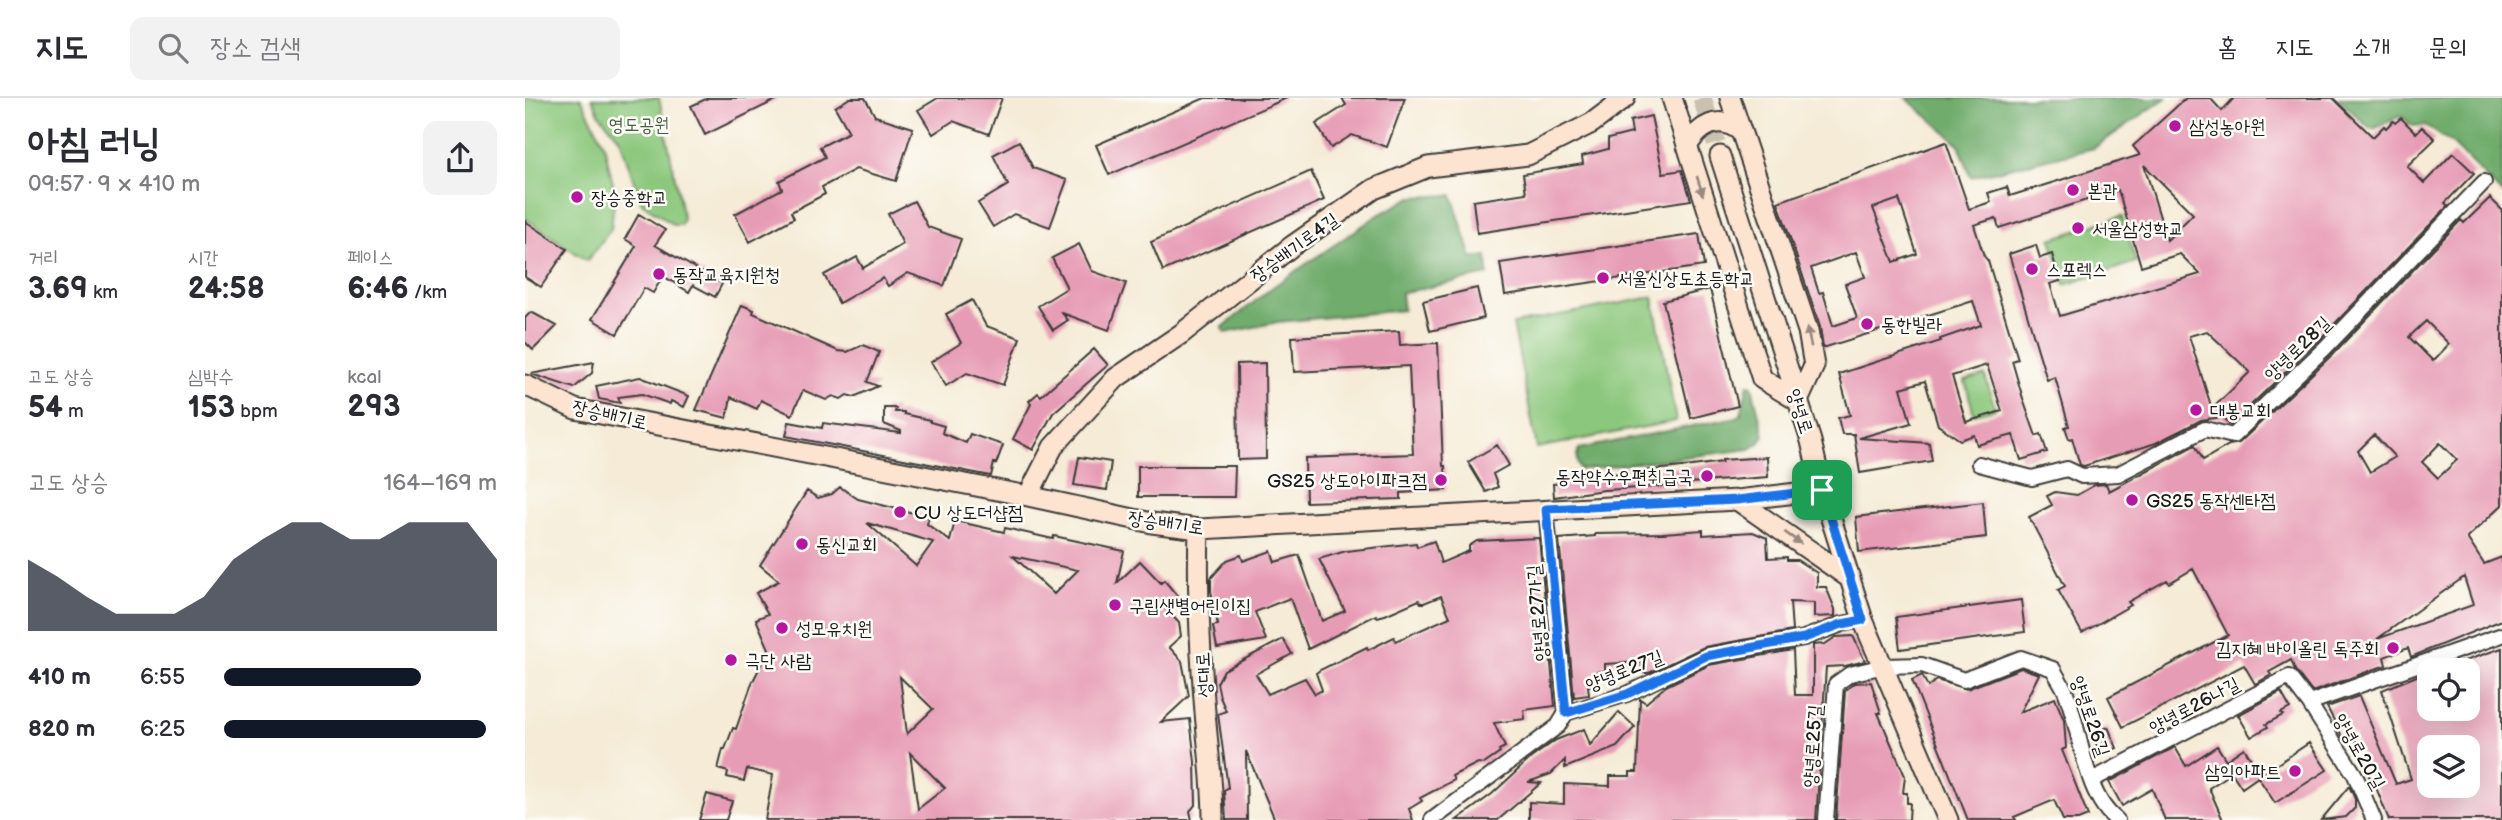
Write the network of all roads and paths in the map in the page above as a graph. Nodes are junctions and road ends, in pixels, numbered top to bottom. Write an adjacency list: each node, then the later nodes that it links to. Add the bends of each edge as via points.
1 (1625, 98): 12 (main road, 장승배기로4길, via 1592,123 1528,155 1428,167 1374,189 1116,378 1053,447)
2 (1672, 98): 5 (main road)
3 (1730, 98): 4 (main road)
4 (1739, 130): 5 (main road, via 1712,122); 9 (main road, one-way to 4, via 1814,366 1808,331)
5 (1687, 146): 9 (main road, one-way to 9, via 1762,379)
6 (1720, 156): 9 (main road, 양녕로)
7 (2484, 182): 10 (street, 양녕로28길, via 2325,348 2233,436 2205,429 2118,474 2082,476 2067,469 2032,478)
8 (525, 385): 12 (main road, 장승배기로, via 575,409)
9 (1798, 401): 11 (main road, 양녕로)
10 (1979, 464)
11 (1822, 490): 13 (main road, 장승배기로); 16 (main road, 양녕로)
12 (1028, 496): 15 (main road, 장승배기로)
13 (1737, 500): 14 (main road, 장승배기로); 16 (main road, one-way to 16)
14 (1546, 509): 15 (main road, 장승배기로); 21 (street, 양녕로27가길)
15 (1199, 529): 23 (main road, 성대로, via 1197,588)
16 (1848, 577): 17 (main road, 양녕로)
17 (1863, 620): 19 (main road, 양녕로); 21 (street, 양녕로27길, via 1804,638 1706,656 1627,694)
18 (2502, 635): 20 (street)
19 (1884, 666): 22 (street, 양녕로26길, via 1921,664 1964,680 2021,658 2053,668 2066,693); 25 (street, 양녕로25길, via 1850,674 1836,684); 26 (main road, 양녕로)
20 (2309, 703): 22 (street, 양녕로26나길, via 2289,677); 28 (street, 양녕로20길, via 2355,775)
21 (1566, 713): 24 (street, 양녕로27길, via 1558,726)
22 (2092, 780): 27 (street, 양녕로26길, via 2107,813)
23 (1213, 820)
24 (1431, 820)
25 (1826, 820)
26 (1948, 820)
27 (2117, 820)
28 (2374, 820)

